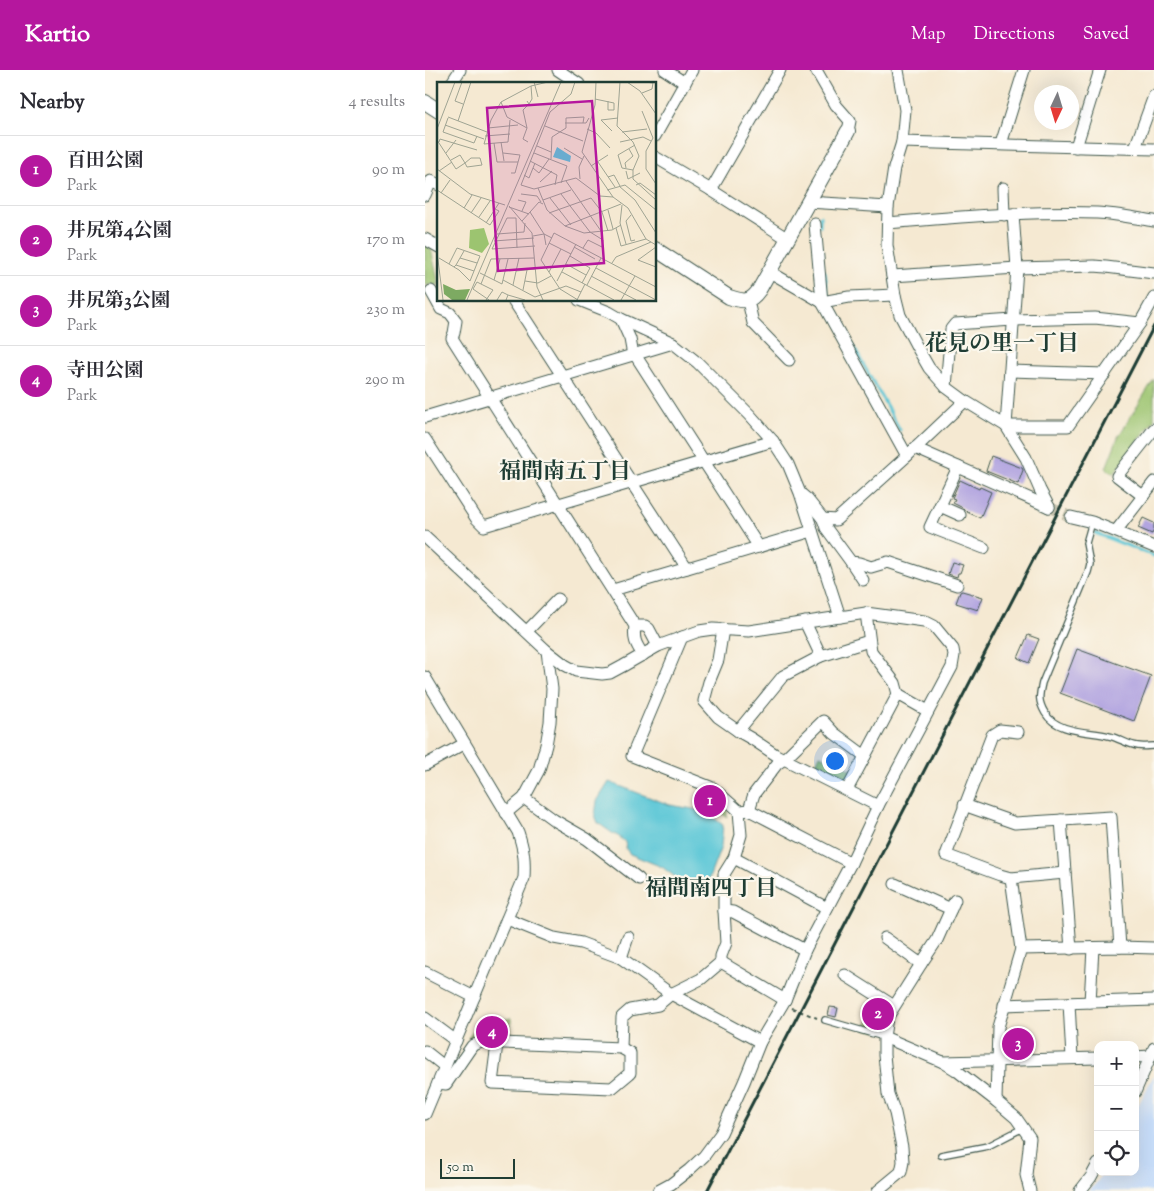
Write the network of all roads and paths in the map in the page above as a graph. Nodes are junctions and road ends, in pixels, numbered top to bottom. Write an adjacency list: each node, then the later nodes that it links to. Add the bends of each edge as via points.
1 (459, 70): 10 (street)
2 (558, 70): 11 (street)
3 (665, 70): 12 (street)
4 (692, 70): 12 (street)
5 (780, 70): 26 (street)
6 (816, 70): 17 (street, via 836,105 850,121)
7 (898, 70): 18 (street, via 905,110)
8 (1024, 70): 19 (street)
9 (1100, 70): 20 (street)
10 (452, 82)
11 (576, 82)
12 (685, 83): 16 (street)
13 (1154, 96): 21 (street)
14 (425, 102): 15 (street)
15 (437, 109)
16 (656, 132)
17 (848, 132): 28 (street)
18 (902, 142): 19 (street); 29 (street)
19 (1001, 144): 20 (street)
20 (1076, 147): 21 (street)
21 (1135, 148): 22 (street)
22 (1154, 149)
23 (656, 158): 26 (street)
24 (437, 184): 27 (street, via 431,181)
25 (1003, 188): 30 (street)
26 (711, 190): 35 (street)
27 (425, 196)
28 (808, 202): 29 (street); 35 (street)
29 (888, 208): 32 (street)
30 (1008, 214): 31 (street, via 1099,213); 32 (street); 38 (street)
31 (1154, 220)
32 (887, 223): 41 (street)
33 (815, 224): 48 (street)
34 (425, 239): 36 (street)
35 (788, 239): 39 (street)
36 (437, 246)
37 (656, 250): 45 (street, via 729,296)
38 (1017, 268): 40 (street, via 1106,266); 41 (street); 50 (street)
39 (770, 272): 45 (street, via 754,297); 48 (street)
40 (1154, 273)
41 (892, 276): 43 (street)
42 (432, 291): 59 (street, via 441,309 456,321 452,338)
43 (895, 295): 48 (street); 58 (street, via 900,315 917,347)
44 (1154, 298): 51 (street)
45 (748, 300): 54 (street, via 753,323)
46 (514, 301): 57 (street)
47 (582, 301): 49 (street)
48 (821, 302): 66 (street)
49 (621, 319): 52 (street); 53 (street)
50 (1013, 320): 51 (street, via 1095,318); 55 (street); 58 (street, via 955,324 951,329)
51 (1140, 323): 56 (street)
52 (673, 343): 53 (street); 65 (street, via 698,363)
53 (635, 355): 57 (street); 67 (street)
54 (789, 360)
55 (1010, 371): 56 (street); 62 (street)
56 (1105, 374): 62 (street, via 1068,426)
57 (563, 376): 59 (street); 69 (street)
58 (946, 388): 60 (street)
59 (490, 398): 61 (street); 73 (street)
60 (965, 401): 62 (street); 66 (street)
61 (425, 417)
62 (1006, 426): 68 (street, via 1026,458 1049,507)
63 (1154, 429): 72 (street, via 1117,476)
64 (425, 440): 73 (street, via 484,526)
65 (773, 441): 67 (street); 71 (street, via 788,464)
66 (911, 452): 68 (street); 77 (street, via 836,520)
67 (704, 461): 69 (street); 82 (street)
68 (958, 467): 74 (street)
69 (632, 482): 73 (street); 86 (street)
70 (1154, 482): 72 (street)
71 (800, 493): 77 (street); 79 (street)
72 (1143, 496): 80 (street)
73 (558, 504): 89 (street)
74 (940, 506): 75 (street); 84 (street, via 930,527)
75 (960, 515)
76 (1071, 517): 78 (street)
77 (823, 519): 85 (street)
78 (1092, 522): 80 (street); 109 (lane, via 1086,543 1090,564 1088,572 1042,683 1040,704 1055,724 1067,729 1111,736 1137,746)
79 (811, 531): 82 (street); 92 (street)
80 (1116, 531): 83 (street)
81 (425, 537): 96 (street)
82 (759, 547): 86 (street)
83 (1154, 547)
84 (984, 548)
85 (851, 562): 87 (street); 88 (street, via 871,567 888,562)
86 (687, 568): 89 (street)
87 (863, 580)
88 (957, 585)
89 (613, 590): 94 (street)
90 (558, 599): 96 (street)
91 (866, 613): 92 (street); 98 (street); 105 (street, via 924,621 934,626 953,648 952,667)
92 (840, 617): 93 (street)
93 (805, 622): 95 (street, via 749,631); 102 (street)
94 (635, 626): 99 (street, via 645,626); 101 (street, via 635,640)
95 (723, 630): 97 (street, via 699,631); 106 (street, via 718,660 703,701)
96 (527, 631): 100 (street)
97 (682, 638): 99 (street); 117 (street, via 632,756 713,788)
98 (869, 641): 102 (street); 104 (street, via 871,651 895,683)
99 (658, 646): 101 (street)
100 (547, 651): 101 (street, via 576,671 602,674); 114 (street, via 552,688 550,722 539,770)
101 (643, 655)
102 (821, 656): 106 (street, via 783,676)
103 (425, 677): 108 (street)
104 (898, 694): 105 (street); 110 (street)
105 (928, 711): 116 (street)
106 (738, 731): 111 (street)
107 (1018, 732): 115 (street, via 1000,730 992,735)
108 (464, 744): 112 (street); 118 (street)
109 (1154, 746)
110 (865, 756): 111 (street, via 823,721); 113 (street)
111 (785, 758): 113 (street); 117 (street, via 777,764)
112 (425, 765)
113 (847, 790): 116 (street)
114 (524, 798): 118 (street); 124 (street, via 587,839)
115 (964, 805): 119 (street, via 1015,823); 123 (street, via 946,855)
116 (878, 806): 121 (street)
117 (744, 810): 120 (street); 121 (street)
118 (506, 813): 128 (street, via 518,832 525,860 524,878)
119 (1061, 820): 122 (street); 131 (street, via 1111,816)
120 (734, 858): 126 (street); 127 (street, via 724,874)
121 (851, 863): 126 (street)
122 (1065, 873): 123 (street); 135 (street)
123 (1011, 878): 134 (street)
124 (639, 879)
125 (895, 884): 139 (street, via 953,905 937,940)
126 (827, 908): 136 (street)
127 (724, 911): 136 (street, via 733,912); 138 (street, via 726,944)
128 (507, 919): 137 (street, via 554,938 581,943); 143 (street)
129 (628, 937): 137 (street)
130 (885, 938): 139 (street)
131 (1120, 947): 132 (street); 133 (street)
132 (1093, 948): 135 (street); 146 (street)
133 (1154, 948)
134 (1021, 949): 135 (street); 148 (street)
135 (1071, 949)
136 (805, 950): 144 (street)
137 (621, 958): 142 (street)
138 (721, 962): 142 (street, via 701,979); 144 (street)
139 (921, 964): 149 (street)
140 (425, 972): 143 (street)
141 (845, 975): 149 (street)
142 (671, 994): 154 (street); 156 (street, via 658,1005 630,1010 622,1017)
143 (474, 997): 153 (street)
144 (785, 1000): 151 (path, via 789,1007); 154 (street)
145 (1154, 1000): 146 (street)
146 (1090, 1002): 147 (street)
147 (1069, 1003): 148 (street); 160 (street)
148 (1004, 1005): 162 (street, via 998,1027)
149 (894, 1006): 152 (street, via 887,1018)
150 (425, 1018): 153 (street)
151 (825, 1020): 152 (lane)
152 (884, 1037): 163 (street); 173 (street, via 888,1094 895,1113 903,1162 901,1172)
153 (456, 1041): 164 (street)
154 (760, 1042): 172 (street, via 721,1133 689,1170)
155 (497, 1044): 156 (street); 156 (street, via 491,1083 611,1088 630,1073 631,1054); 165 (street, via 481,1042 472,1046 446,1084)
156 (621, 1048)
157 (425, 1052): 164 (street)
158 (1152, 1052): 159 (street); 166 (street)
159 (1139, 1056)
160 (1072, 1058): 161 (street); 162 (street)
161 (1094, 1058)
162 (997, 1060): 163 (street); 167 (street)
163 (943, 1062): 167 (street)
164 (444, 1066): 165 (street)
165 (438, 1083): 168 (street)
166 (1138, 1086)
167 (996, 1101): 169 (street)
168 (425, 1114)
169 (1023, 1128): 170 (lane, via 988,1146); 174 (street, via 1030,1138 1026,1175)
170 (941, 1155)
171 (1094, 1171): 175 (street)
172 (658, 1191)
173 (878, 1191)
174 (1030, 1191)
175 (1080, 1191)

